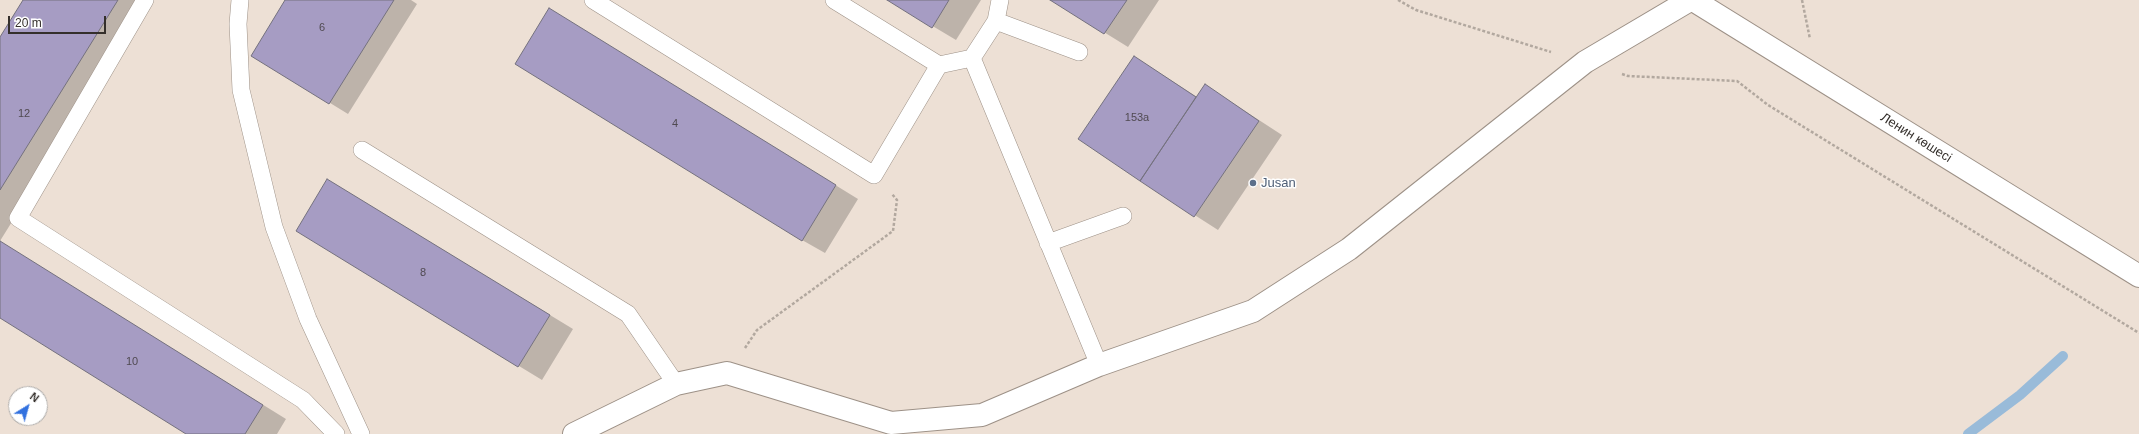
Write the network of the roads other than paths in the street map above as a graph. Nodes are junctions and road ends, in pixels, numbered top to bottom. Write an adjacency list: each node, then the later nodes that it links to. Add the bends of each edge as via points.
1 (145, 0): 18 (lane, via 18,218 302,400)
2 (240, 0): 19 (lane, via 238,24 241,90 274,227 308,319)
3 (593, 0): 11 (lane, via 874,175)
4 (834, 0): 11 (lane)
5 (1000, 0): 8 (lane)
6 (1690, 0): 16 (street, via 1585,62 1349,249 1253,311)
7 (1693, 0): 15 (street, Ленин көшесі)
8 (996, 21): 9 (lane); 10 (lane)
9 (1079, 52)
10 (972, 58): 11 (lane); 14 (lane)
11 (939, 64)
12 (362, 150): 17 (lane, via 628,314)
13 (1123, 216): 14 (lane)
14 (1048, 243): 16 (lane)
15 (2139, 276)
16 (1099, 365): 17 (street, via 982,415 890,423 727,373)
17 (676, 384): 20 (street)
18 (336, 434)
19 (361, 434)
20 (574, 434)

